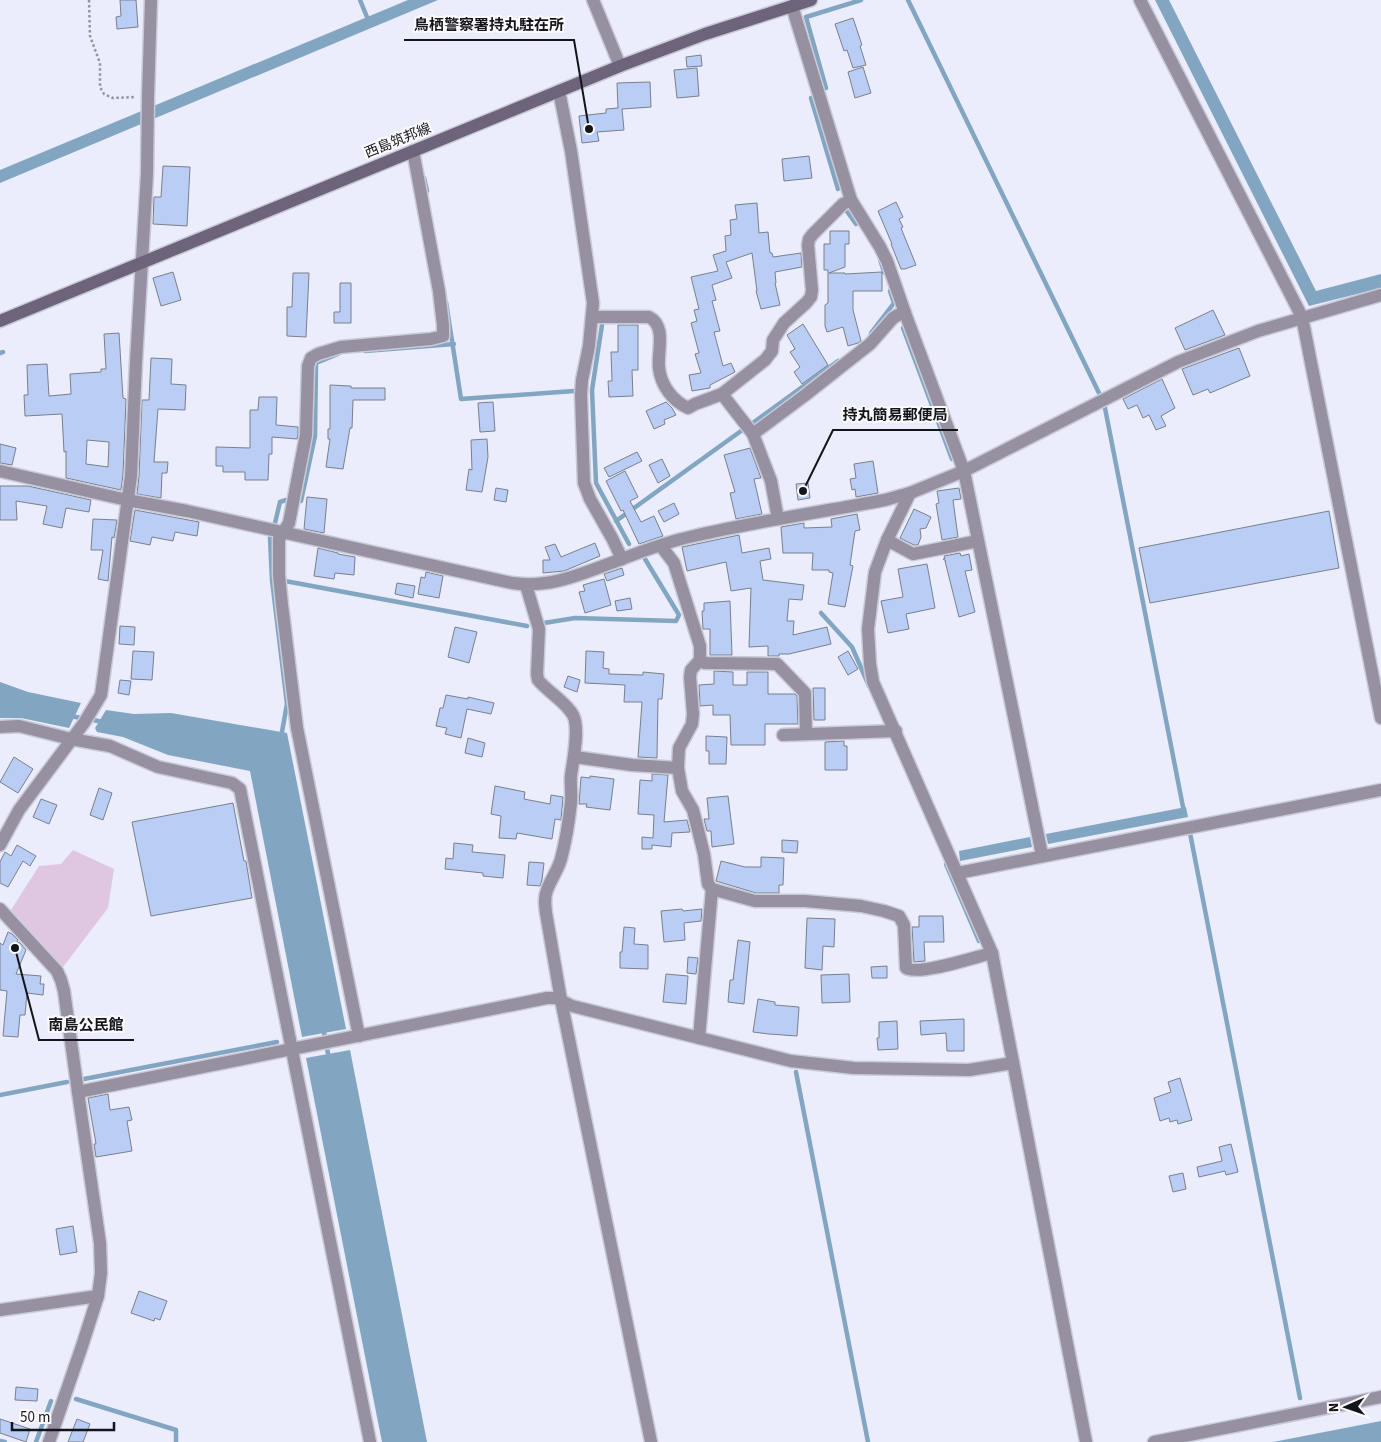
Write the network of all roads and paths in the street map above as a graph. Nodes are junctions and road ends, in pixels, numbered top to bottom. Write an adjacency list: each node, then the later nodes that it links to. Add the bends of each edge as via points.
1 (89, 0): 9 (path, via 90,36 100,63 100,87 104,94 113,98)
2 (151, 0): 9 (street)
3 (593, 0): 7 (street)
4 (811, 0): 6 (main road, 西島筑邦線)
5 (1140, 0): 16 (street)
6 (792, 6): 7 (main road, 西島筑邦線); 11 (street)
7 (620, 66): 8 (main road, 西島筑邦線)
8 (559, 91): 10 (main road, 西島筑邦線); 15 (street, via 571,152 593,303)
9 (148, 100): 12 (street)
10 (413, 151): 12 (main road, 西島筑邦線); 25 (street, via 439,292 443,336 341,347 311,358 306,435 289,524)
11 (851, 200): 14 (street, via 880,247); 18 (street, via 843,204 809,239 811,297 784,323 765,360)
12 (142, 262): 17 (main road, 西島筑邦線); 23 (street)
13 (1381, 295): 16 (street)
14 (905, 313): 19 (street, via 893,318 870,344); 21 (street)
15 (592, 317): 18 (street, via 649,317 655,320 660,330 662,382 682,405 688,408); 29 (street, via 581,395 584,483)
16 (1302, 317): 21 (street, via 1178,362); 32 (street)
17 (0, 321)
18 (722, 394): 19 (street)
19 (753, 434): 24 (street, via 771,481)
20 (0, 471): 23 (street)
21 (964, 471): 22 (street); 27 (street)
22 (910, 493): 24 (street); 26 (street)
23 (127, 500): 25 (street); 37 (street, via 100,695)
24 (778, 519): 28 (street)
25 (284, 532): 30 (street); 48 (street, via 279,539 279,575 297,728)
26 (887, 540): 27 (street, via 913,554); 34 (street, via 875,572 868,644 873,682)
27 (978, 541): 42 (street)
28 (661, 546): 29 (street); 31 (street, via 674,563 700,646)
29 (622, 559): 30 (street, via 580,575)
30 (526, 585): 38 (street, via 539,629 538,680 573,714 576,723)
31 (700, 660): 35 (street, via 705,663 777,664 804,693); 39 (street, via 691,670 692,724 679,748)
32 (1381, 718)
33 (0, 727): 37 (street, via 18,726)
34 (896, 731): 35 (street); 43 (street)
35 (806, 734): 36 (street)
36 (783, 735)
37 (71, 739): 41 (street, via 19,810); 50 (street, via 110,746 158,767 232,783 240,789)
38 (574, 757): 39 (street, via 632,766); 47 (street, via 568,827 561,860 545,900)
39 (678, 768): 44 (street, via 682,791 693,810 708,884)
40 (1381, 790): 42 (street)
41 (0, 845)
42 (1042, 855): 43 (street)
43 (958, 873): 46 (street)
44 (712, 889): 46 (street, via 755,901 861,906 899,916 904,926 906,968 911,971); 49 (street)
45 (0, 909): 52 (street, via 57,971 61,980)
46 (992, 953): 51 (street)
47 (561, 1000): 48 (street, via 547,998); 49 (street, via 572,1006); 58 (street)
48 (359, 1036): 50 (street)
49 (698, 1038): 51 (street, via 791,1061 854,1068 969,1070)
50 (292, 1049): 52 (street); 57 (street)
51 (1013, 1063): 59 (street)
52 (78, 1092): 53 (street, via 100,1243)
53 (98, 1296): 54 (street); 56 (street)
54 (0, 1310)
55 (1381, 1397): 60 (street)
56 (49, 1442)
57 (370, 1442)
58 (651, 1442)
59 (1086, 1442)
60 (1154, 1442)

